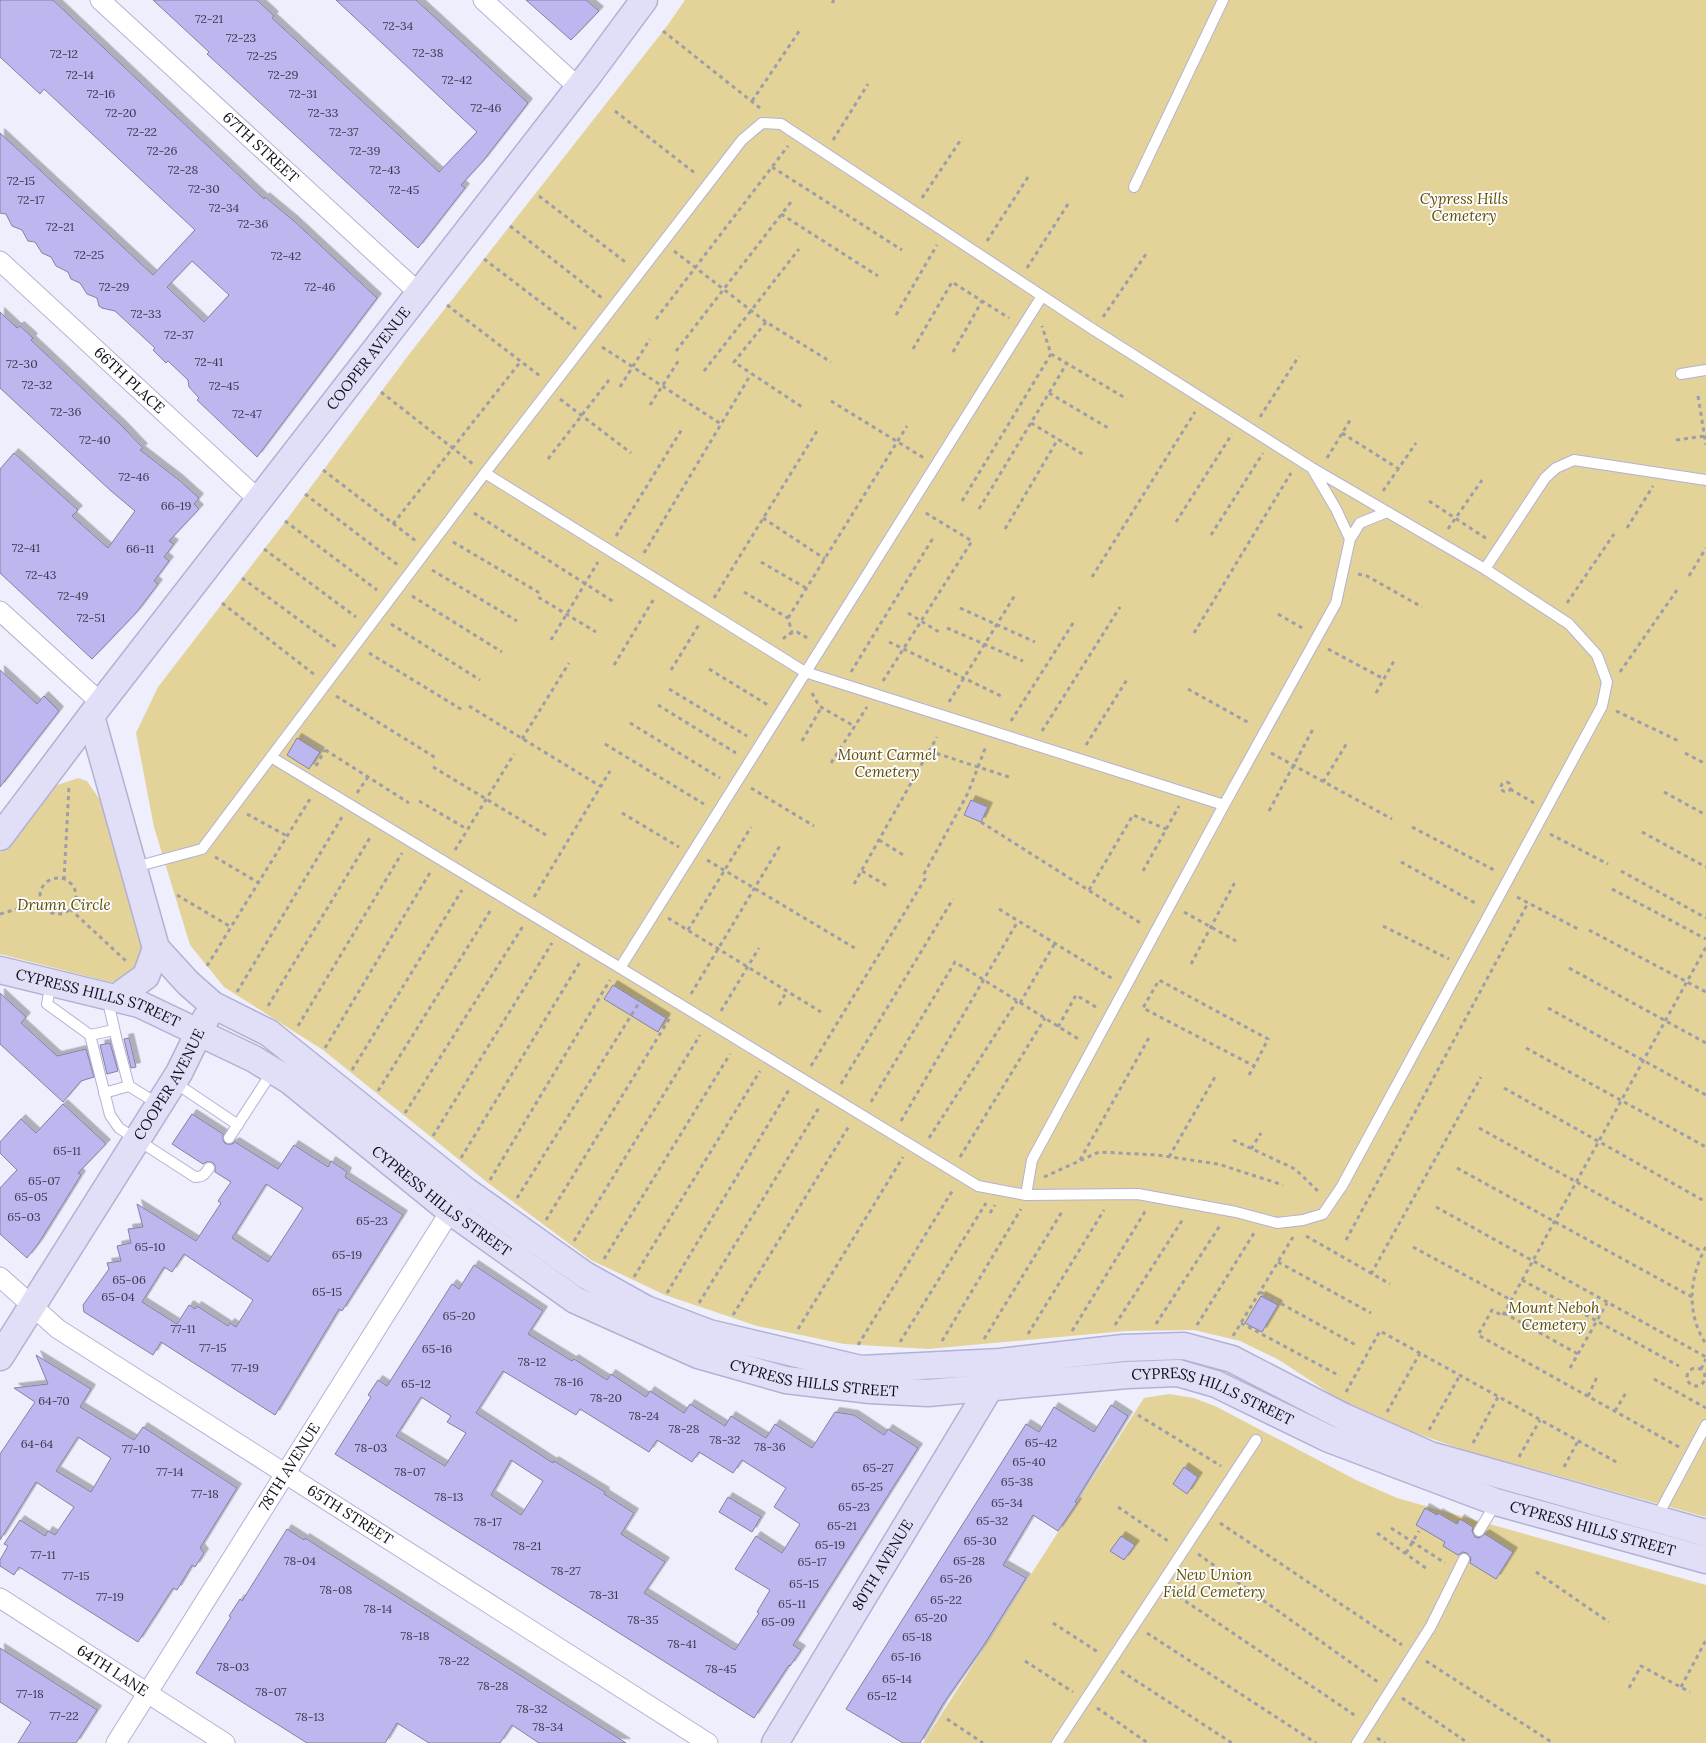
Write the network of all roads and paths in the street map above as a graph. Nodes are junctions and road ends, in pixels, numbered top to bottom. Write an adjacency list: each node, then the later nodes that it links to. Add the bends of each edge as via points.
1 (100, 0): 38 (street, 67TH STREET)
2 (483, 0): 8 (street)
3 (644, 0): 8 (street, COOPER AVENUE)
4 (1223, 0): 18 (lane)
5 (800, 30): 9 (path)
6 (663, 32): 9 (path)
7 (868, 84): 14 (path)
8 (579, 88): 38 (street, COOPER AVENUE)
9 (752, 101): 11 (path)
10 (616, 111): 17 (path)
11 (781, 124): 12 (lane); 17 (lane, via 762,123 742,140)
12 (797, 134): 14 (lane); 15 (path)
13 (962, 138): 22 (path)
14 (825, 153): 22 (lane)
15 (772, 167): 28 (path); 33 (path)
16 (1028, 177): 29 (path)
17 (709, 184): 26 (lane)
18 (1134, 187)
19 (539, 196): 34 (path)
20 (791, 202): 23 (path)
21 (1068, 204): 36 (path)
22 (913, 211): 29 (lane)
23 (782, 214): 35 (path); 37 (path)
24 (510, 226): 43 (path)
25 (941, 238): 45 (path)
26 (663, 243): 33 (path); 34 (lane)
27 (798, 249): 44 (path)
28 (902, 250)
29 (978, 254): 36 (lane)
30 (1146, 254): 49 (path)
31 (484, 259): 50 (path)
32 (0, 261): 111 (street, 66TH PLACE)
33 (695, 268): 37 (path); 46 (path)
34 (640, 273): 43 (lane)
35 (878, 276)
36 (1019, 281): 39 (lane)
37 (724, 290): 44 (path); 53 (path)
38 (419, 293): 111 (street, COOPER AVENUE)
39 (1042, 296): 42 (lane); 49 (lane)
40 (982, 301): 48 (path); 52 (path, via 952,282); 54 (path)
41 (447, 305): 58 (path)
42 (1036, 306): 48 (lane); 55 (path)
43 (614, 308): 50 (lane)
44 (751, 311): 47 (path); 63 (path)
45 (896, 314)
46 (656, 319)
47 (766, 322): 59 (path); 64 (path, via 734,362)
48 (1023, 326): 102 (lane)
49 (1094, 330): 75 (lane)
50 (589, 339): 61 (path); 70 (lane)
51 (650, 339): 61 (path)
52 (913, 349)
53 (676, 351)
54 (953, 352)
55 (1051, 354): 60 (path); 112 (path)
56 (1299, 356): 87 (path)
57 (679, 360): 68 (path)
58 (522, 361): 66 (path); 97 (path)
59 (831, 362)
60 (1067, 363): 72 (path); 74 (path)
61 (633, 366): 68 (path); 69 (path)
62 (1706, 370): 65 (lane)
63 (704, 371)
64 (751, 374): 78 (path); 83 (path)
65 (1681, 374)
66 (542, 377)
67 (609, 380): 79 (path)
68 (662, 386): 77 (path); 83 (path)
69 (620, 387)
70 (549, 391): 79 (path); 106 (lane)
71 (381, 392): 97 (path)
72 (1049, 392): 82 (path); 86 (path)
73 (1698, 396): 90 (path)
74 (1127, 399)
75 (1203, 399): 81 (lane); 144 (path)
76 (831, 401): 94 (path)
77 (650, 405)
78 (802, 407)
79 (581, 416): 98 (path); 100 (path)
80 (1352, 417): 89 (path)
81 (1239, 422): 87 (lane); 122 (path)
82 (1031, 423): 91 (path); 117 (path)
83 (721, 424): 140 (path)
84 (907, 426): 94 (path)
85 (682, 429): 135 (path)
86 (1110, 429)
87 (1252, 430): 93 (lane)
88 (817, 431): 119 (path)
89 (1342, 433): 103 (path); 104 (path)
90 (1705, 436): 92 (path); 96 (path)
91 (1058, 439): 99 (path); 124 (path)
92 (1676, 440)
93 (1270, 441): 101 (lane); 128 (path)
94 (898, 442): 102 (path); 137 (path)
95 (1416, 444): 104 (path)
96 (1706, 445)
97 (453, 448): 106 (path); 123 (path)
98 (631, 453)
99 (1084, 455)
100 (548, 459)
101 (1300, 460): 103 (lane); 177 (path)
102 (935, 466): 114 (lane)
103 (1315, 469): 115 (lane); 130 (lane)
104 (1398, 469): 115 (path)
105 (323, 470): 123 (path)
106 (485, 473): 116 (lane); 135 (lane)
107 (1661, 473): 109 (lane); 125 (path); 132 (lane, via 1574,460 1562,465 1544,478)
108 (1482, 480): 120 (path)
109 (1706, 480)
110 (305, 494): 143 (path)
111 (259, 500): 213 (street, COOPER AVENUE)
112 (962, 501)
113 (1429, 501): 120 (path)
114 (911, 504): 169 (path, via 972,541); 186 (lane)
115 (1374, 504): 118 (lane)
116 (461, 505): 126 (lane); 147 (path)
117 (979, 509)
118 (1387, 512): 130 (lane, via 1360,523); 131 (lane)
119 (764, 518): 137 (path); 161 (path)
120 (1455, 518): 131 (path); 132 (path)
121 (285, 521): 154 (path)
122 (1176, 522)
123 (393, 524): 136 (path)
124 (1004, 528)
125 (1627, 528)
126 (440, 534): 136 (lane); 163 (path, via 538,592 538,598)
127 (1614, 534): 166 (path)
128 (1211, 535)
129 (933, 538): 202 (path)
130 (1350, 539): 142 (lane)
131 (1439, 542): 141 (lane)
132 (1500, 547): 141 (lane)
133 (1706, 548): 145 (path)
134 (264, 549): 172 (path)
135 (607, 549): 140 (lane); 147 (path)
136 (427, 550): 138 (lane)
137 (825, 558): 150 (path)
138 (418, 562): 143 (lane); 170 (path)
139 (761, 562): 150 (path)
140 (636, 567): 148 (lane)
141 (1486, 569): 166 (lane)
142 (1343, 571): 158 (path, via 1367,576); 178 (lane, via 1336,602)
143 (409, 573): 149 (lane)
144 (1092, 576)
145 (1688, 576)
146 (242, 578): 189 (path)
147 (585, 583): 155 (path); 163 (path)
148 (664, 584): 161 (lane); 193 (path)
149 (398, 588): 154 (lane); 187 (path)
150 (806, 588): 167 (path)
151 (1677, 590): 209 (path)
152 (744, 592): 167 (path)
153 (1015, 595): 171 (path)
154 (389, 600): 165 (lane)
155 (614, 602)
156 (222, 603): 203 (path)
157 (1120, 607): 231 (path)
158 (1422, 607)
159 (960, 608): 171 (path)
160 (0, 610): 213 (street)
161 (707, 611): 188 (lane); 195 (path)
162 (908, 613): 169 (path)
163 (567, 614): 174 (path); 179 (path)
164 (1278, 614): 178 (path)
165 (377, 616): 172 (lane); 200 (path)
166 (1558, 616): 209 (lane, via 1570,624 1597,655 1607,682)
167 (788, 618): 176 (path)
168 (1075, 620): 223 (path)
169 (921, 621): 175 (path); 185 (path)
170 (517, 622)
171 (997, 625): 181 (path); 183 (path)
172 (369, 627): 182 (lane)
173 (947, 628): 183 (path)
174 (596, 632)
175 (939, 632)
176 (792, 633): 186 (path, via 804,635); 188 (path, via 780,641)
177 (1194, 633)
178 (1318, 636): 222 (lane)
179 (551, 640)
180 (889, 642): 185 (path)
181 (1035, 642)
182 (356, 644): 189 (lane); 214 (path)
183 (985, 644): 190 (path); 197 (path)
184 (1326, 647): 199 (path)
185 (904, 649): 197 (path); 207 (path)
186 (819, 650): 196 (lane)
187 (502, 652)
188 (773, 652): 196 (lane)
189 (347, 656): 203 (lane)
190 (1023, 660)
191 (1394, 660): 199 (path)
192 (568, 662): 225 (path)
193 (614, 665)
194 (709, 668): 215 (path)
195 (672, 670)
196 (805, 672): 201 (lane); 202 (lane)
197 (964, 678): 208 (path); 216 (path)
198 (1128, 678): 238 (path)
199 (1384, 679): 206 (path)
200 (480, 680)
201 (798, 684): 212 (path, via 810,689); 215 (lane)
202 (843, 684): 207 (lane)
203 (324, 686): 219 (lane); 237 (path)
204 (669, 689): 230 (path)
205 (1188, 690): 222 (path)
206 (1376, 693)
207 (875, 694): 216 (lane); 218 (path)
208 (1001, 696)
209 (1603, 699): 227 (path); 261 (lane)
210 (658, 705): 239 (path)
211 (469, 706): 225 (path)
212 (821, 708): 218 (path); 226 (path)
213 (96, 709): 277 (street, COOPER AVENUE); 288 (street)
214 (464, 711)
215 (780, 712): 230 (lane)
216 (941, 715): 221 (lane)
217 (630, 723): 248 (path)
218 (854, 726): 240 (path)
219 (292, 729): 236 (lane); 257 (path)
220 (1312, 729): 242 (path)
221 (992, 731): 223 (lane); 244 (path)
222 (1265, 731): 232 (lane)
223 (1003, 735): 231 (lane)
224 (937, 737): 233 (path)
225 (522, 738): 251 (path)
226 (802, 741)
227 (1681, 742)
228 (1347, 743): 247 (path)
229 (605, 744): 263 (path)
230 (760, 744): 239 (lane)
231 (1034, 744): 238 (lane)
232 (1257, 746): 242 (path); 259 (lane)
233 (929, 751): 244 (path); 279 (path)
234 (1685, 753): 241 (path)
235 (514, 754): 255 (path)
236 (271, 757): 250 (lane); 260 (lane)
237 (436, 758)
238 (1078, 759): 254 (lane)
239 (750, 761): 248 (lane)
240 (831, 763)
241 (1706, 764)
242 (1293, 766): 247 (path); 262 (path)
243 (433, 767): 255 (path)
244 (978, 767): 246 (path); 382 (path, via 968,794 924,874 925,879)
245 (610, 771): 251 (path)
246 (1009, 777)
247 (1324, 782): 266 (path)
248 (736, 783): 263 (lane); 270 (path)
249 (69, 784): 296 (path)
250 (318, 786): 258 (lane); 278 (path)
251 (600, 786): 314 (path)
252 (1510, 789): 261 (path)
253 (1664, 792): 265 (path)
254 (1186, 793): 259 (lane); 273 (path)
255 (486, 799): 272 (path); 276 (path)
256 (419, 801): 272 (path)
257 (409, 803)
258 (350, 805): 267 (lane); 352 (path)
259 (1224, 805): 310 (lane)
260 (234, 806): 278 (path); 282 (lane)
261 (1546, 810): 302 (lane)
262 (1270, 811)
263 (717, 812): 283 (lane)
264 (622, 813): 283 (path)
265 (1706, 815)
266 (1392, 819)
267 (379, 822): 280 (lane); 358 (path)
268 (981, 822): 304 (path)
269 (751, 826): 290 (path)
270 (814, 826)
271 (1412, 827): 294 (path)
272 (467, 829): 285 (path)
273 (1166, 829): 292 (path); 304 (path, via 1133,815)
274 (1547, 832): 287 (path)
275 (1642, 832): 289 (path)
276 (546, 835)
277 (0, 836)
278 (287, 836): 298 (path)
279 (879, 840): 284 (path); 291 (path)
280 (410, 841): 285 (lane); 365 (path)
281 (781, 844): 301 (path)
282 (202, 849): 288 (lane); 298 (path)
283 (695, 855): 290 (path); 341 (lane)
284 (905, 856)
285 (443, 861): 295 (lane); 373 (path)
286 (1401, 862): 313 (path)
287 (1608, 864)
288 (135, 867): 331 (street)
289 (1706, 867)
290 (724, 870): 301 (path); 322 (path)
291 (862, 871): 299 (path); 300 (path)
292 (1143, 871)
293 (1621, 871): 317 (path)
294 (1500, 873)
295 (470, 877): 306 (lane); 378 (path)
296 (64, 880): 308 (path, via 48,882 41,891); 312 (path, via 75,892)
297 (1235, 882): 321 (path)
298 (259, 883): 320 (path)
299 (854, 884)
300 (887, 886)
301 (754, 888): 332 (path); 335 (path)
302 (1503, 889): 309 (path); 313 (lane)
303 (1612, 889): 327 (path)
304 (1089, 890): 326 (path)
305 (177, 895): 320 (path)
306 (500, 895): 314 (lane); 387 (path)
307 (953, 899): 388 (path)
308 (41, 902): 312 (path, via 54,914); 315 (path)
309 (1528, 903): 323 (path); 433 (path)
310 (1170, 905): 321 (path); 326 (lane)
311 (998, 908): 318 (path)
312 (70, 909): 338 (path, via 125,959)
313 (1491, 911): 337 (lane)
314 (528, 912): 325 (lane); 393 (path)
315 (0, 914)
316 (665, 916): 322 (path)
317 (1706, 918)
318 (1018, 921): 329 (path); 344 (path)
319 (1383, 926): 337 (path)
320 (231, 927): 339 (path)
321 (1211, 927): 328 (path); 336 (path)
322 (688, 930): 332 (path)
323 (1580, 930)
324 (1589, 930): 346 (path)
325 (559, 931): 334 (lane); 399 (path)
326 (1155, 932): 348 (lane)
327 (1706, 939)
328 (1236, 941)
329 (1054, 943): 348 (path); 353 (path)
330 (1706, 947): 346 (path)
331 (156, 948): 351 (street, via 146,976); 352 (street, via 188,983)
332 (718, 948): 340 (path); 354 (path)
333 (758, 948): 340 (path)
334 (589, 949): 341 (lane); 408 (path)
335 (858, 950)
336 (1191, 964)
337 (1461, 965): 423 (lane)
338 (128, 966)
339 (207, 966)
340 (748, 966): 349 (path); 362 (path)
341 (619, 967): 347 (lane); 415 (path)
342 (1569, 968): 361 (path)
343 (0, 970): 345 (street, CYPRESS HILLS STREET)
344 (983, 980): 353 (path); 392 (path, via 955,962); 397 (path)
345 (51, 982): 351 (street, CYPRESS HILLS STREET); 367 (lane, via 47,1004)
346 (1687, 982): 350 (path); 361 (path)
347 (650, 986): 354 (lane); 422 (path)
348 (1125, 987): 359 (lane)
349 (787, 991): 355 (path); 357 (path)
350 (1706, 992)
351 (112, 996): 364 (lane); 366 (street, CYPRESS HILLS STREET, via 139,1004)
352 (224, 999): 366 (street, COOPER AVENUE); 415 (street, CYPRESS HILLS STREET)
353 (1019, 1002): 360 (path); 406 (path)
354 (681, 1005): 362 (lane); 431 (path)
355 (780, 1005)
356 (1548, 1008): 375 (path)
357 (821, 1012)
358 (263, 1013)
359 (1110, 1015): 363 (path, via 1076,995); 371 (lane)
360 (1045, 1018): 363 (path); 412 (path)
361 (1665, 1021): 370 (path); 375 (path)
362 (710, 1023): 369 (lane); 434 (path)
363 (1058, 1026): 371 (path)
364 (114, 1030): 367 (lane); 384 (lane)
365 (294, 1032)
366 (199, 1033): 377 (street, CYPRESS HILLS STREET); 383 (street, COOPER AVENUE)
367 (90, 1036): 386 (lane)
368 (1150, 1036): 409 (path)
369 (739, 1040): 374 (lane); 440 (path)
370 (1706, 1043)
371 (1092, 1048): 417 (lane, via 1032,1160)
372 (1526, 1048): 390 (path)
373 (323, 1050)
374 (768, 1058): 382 (lane); 443 (path)
375 (1643, 1061): 389 (path); 390 (path)
376 (1254, 1066): 376 (path, via 1268,1039 1159,980 1143,1008); 379 (path)
377 (273, 1070): 394 (lane); 426 (street, CYPRESS HILLS STREET)
378 (351, 1073)
379 (1249, 1075)
380 (1215, 1077): 407 (path)
381 (1481, 1077): 441 (path)
382 (800, 1078): 388 (lane); 447 (path)
383 (173, 1082): 391 (street, COOPER AVENUE); 394 (lane)
384 (129, 1086): 386 (lane); 391 (lane)
385 (1504, 1088): 402 (path)
386 (104, 1093): 400 (lane, via 110,1115 119,1128)
387 (376, 1094)
388 (830, 1096): 392 (lane); 451 (path)
389 (1706, 1096)
390 (1622, 1100): 402 (path); 404 (path)
391 (159, 1104): 400 (street, COOPER AVENUE)
392 (860, 1114): 397 (lane); 455 (path)
393 (403, 1116)
394 (238, 1125): 398 (lane)
395 (1480, 1128): 413 (path)
396 (1261, 1132): 405 (path)
397 (893, 1134): 403 (lane)
398 (229, 1138)
399 (432, 1138)
400 (137, 1139): 410 (lane, via 196,1177 205,1175); 452 (street, COOPER AVENUE)
401 (1233, 1140): 405 (path)
402 (1598, 1141): 413 (path); 421 (path)
403 (911, 1145): 406 (lane); 461 (path)
404 (1706, 1147)
405 (1252, 1149): 423 (path, via 1295,1169)
406 (921, 1152): 412 (lane)
407 (1169, 1157): 409 (path, via 1100,1152); 414 (path, via 1218,1164)
408 (459, 1160)
409 (1080, 1161): 417 (path)
410 (209, 1168)
411 (1457, 1168): 430 (path)
412 (957, 1174): 416 (lane, via 978,1186); 467 (path)
413 (1577, 1182): 430 (path); 437 (path)
414 (1283, 1185)
415 (476, 1187): 426 (street, 78TH AVENUE); 503 (street, CYPRESS HILLS STREET, via 584,1275 646,1309 708,1333 861,1369 1000,1362 1123,1348 1184,1346 1232,1359 1344,1417 1430,1456)
416 (994, 1189): 417 (lane); 469 (path)
417 (1028, 1191): 418 (lane); 470 (path)
418 (1073, 1194): 419 (lane); 465 (path)
419 (1114, 1194): 420 (lane); 463 (path)
420 (1154, 1197): 424 (lane); 462 (path)
421 (1706, 1202)
422 (514, 1203)
423 (1330, 1203): 429 (lane, via 1323,1214)
424 (1192, 1204): 427 (lane); 460 (path)
425 (1436, 1207): 438 (path)
426 (450, 1211): 483 (street, CYPRESS HILLS STREET, via 575,1300 698,1355 786,1380 870,1390 928,1394); 501 (street, 78TH AVENUE)
427 (1229, 1211): 428 (lane); 459 (path)
428 (1263, 1219): 429 (lane, via 1277,1223); 458 (path)
429 (1303, 1220): 432 (path)
430 (1554, 1221): 438 (path); 448 (path)
431 (544, 1224)
432 (1297, 1231): 439 (path); 441 (path)
433 (1346, 1240)
434 (572, 1246)
435 (1413, 1246): 449 (path)
436 (1706, 1247): 437 (path)
437 (1703, 1252): 448 (path, via 1698,1260)
438 (1533, 1261): 444 (path); 474 (path)
439 (1278, 1262): 446 (path); 454 (path)
440 (601, 1264)
441 (1371, 1274): 445 (path)
442 (0, 1277): 452 (street, 65TH STREET)
443 (632, 1279)
444 (1522, 1280): 453 (path); 456 (path)
445 (1390, 1284)
446 (1260, 1292): 457 (path); 468 (path)
447 (665, 1295)
448 (1692, 1297): 466 (path, via 1692,1311)
449 (1511, 1300)
450 (1607, 1303): 456 (path)
451 (698, 1306)
452 (32, 1307): 473 (street, COOPER AVENUE); 501 (street, 65TH STREET, via 58,1329)
453 (1504, 1312): 472 (path); 486 (path, via 1502,1316 1492,1310 1478,1335)
454 (1371, 1313)
455 (732, 1318)
456 (1597, 1321): 472 (path); 475 (path)
457 (1241, 1323): 464 (path); 478 (path)
458 (1194, 1330)
459 (1152, 1331)
460 (1110, 1332)
461 (795, 1334)
462 (1069, 1335)
463 (1025, 1339)
464 (1232, 1339)
465 (981, 1344)
466 (1706, 1344)
467 (858, 1345)
468 (1356, 1345)
469 (897, 1347)
470 (938, 1348)
471 (1420, 1353): 485 (path, via 1380,1331); 487 (path); 491 (path)
472 (1578, 1354): 476 (path)
473 (0, 1357)
474 (1706, 1358): 477 (path)
475 (1679, 1366)
476 (1570, 1368)
477 (1701, 1369): 482 (path, via 1705,1374); 482 (path, via 1690,1369 1686,1377 1694,1386)
478 (1340, 1376)
479 (1459, 1377): 494 (path)
480 (1597, 1378): 486 (path)
481 (1654, 1379): 488 (path)
482 (1704, 1384)
483 (989, 1389): 503 (street, CYPRESS HILLS STREET, via 1178,1373 1216,1384 1329,1439); 538 (street, 80TH AVENUE)
484 (1627, 1391): 489 (path)
485 (1343, 1396)
486 (1588, 1396): 489 (path)
487 (1498, 1397): 492 (path); 497 (path)
488 (1706, 1408)
489 (1615, 1411): 498 (path)
490 (1138, 1415): 502 (path)
491 (1383, 1419)
492 (1540, 1420): 496 (path); 503 (path)
493 (1706, 1425): 498 (lane)
494 (1425, 1437)
495 (1256, 1440): 502 (lane)
496 (1578, 1441): 499 (path); 500 (path)
497 (1470, 1448)
498 (1691, 1454): 509 (lane)
499 (1620, 1464)
500 (1562, 1470)
501 (285, 1474): 532 (street, 78TH AVENUE); 537 (street, 65TH STREET)
502 (1233, 1474): 505 (lane)
503 (1506, 1484): 508 (lane); 509 (street, CYPRESS HILLS STREET)
504 (1118, 1507): 513 (path)
505 (1207, 1514): 513 (lane); 526 (path)
506 (1391, 1528): 512 (path)
507 (1419, 1531): 512 (path)
508 (1479, 1531)
509 (1652, 1532): 511 (street, CYPRESS HILLS STREET); 516 (street, CYPRESS HILLS STREET)
510 (1376, 1533): 514 (path)
511 (1706, 1533)
512 (1412, 1542): 514 (path); 518 (path)
513 (1185, 1548): 520 (lane); 530 (path)
514 (1406, 1554): 517 (path)
515 (1464, 1559): 518 (lane)
516 (1706, 1560)
517 (1427, 1568)
518 (1458, 1572): 526 (lane)
519 (1536, 1572): 522 (path)
520 (1161, 1585): 524 (lane); 534 (path)
521 (0, 1598): 532 (street, 64TH LANE)
522 (1609, 1622)
523 (1053, 1623): 527 (path)
524 (1134, 1625): 527 (lane); 542 (path)
525 (1706, 1640): 528 (path)
526 (1414, 1653): 530 (lane); 545 (path)
527 (1110, 1661): 540 (lane); 541 (path)
528 (1681, 1686)
529 (1630, 1688): 531 (path, via 1641,1666)
530 (1390, 1690): 534 (lane); 544 (path)
531 (1690, 1692)
532 (147, 1694): 535 (street, 78TH AVENUE); 536 (street, 64TH LANE)
533 (947, 1719): 539 (path)
534 (1369, 1724): 543 (lane)
535 (116, 1743)
536 (225, 1743)
537 (708, 1743)
538 (775, 1743)
539 (983, 1743)
540 (1057, 1743)
541 (1232, 1743)
542 (1316, 1743)
543 (1357, 1743)
544 (1468, 1743)
545 (1553, 1743)

